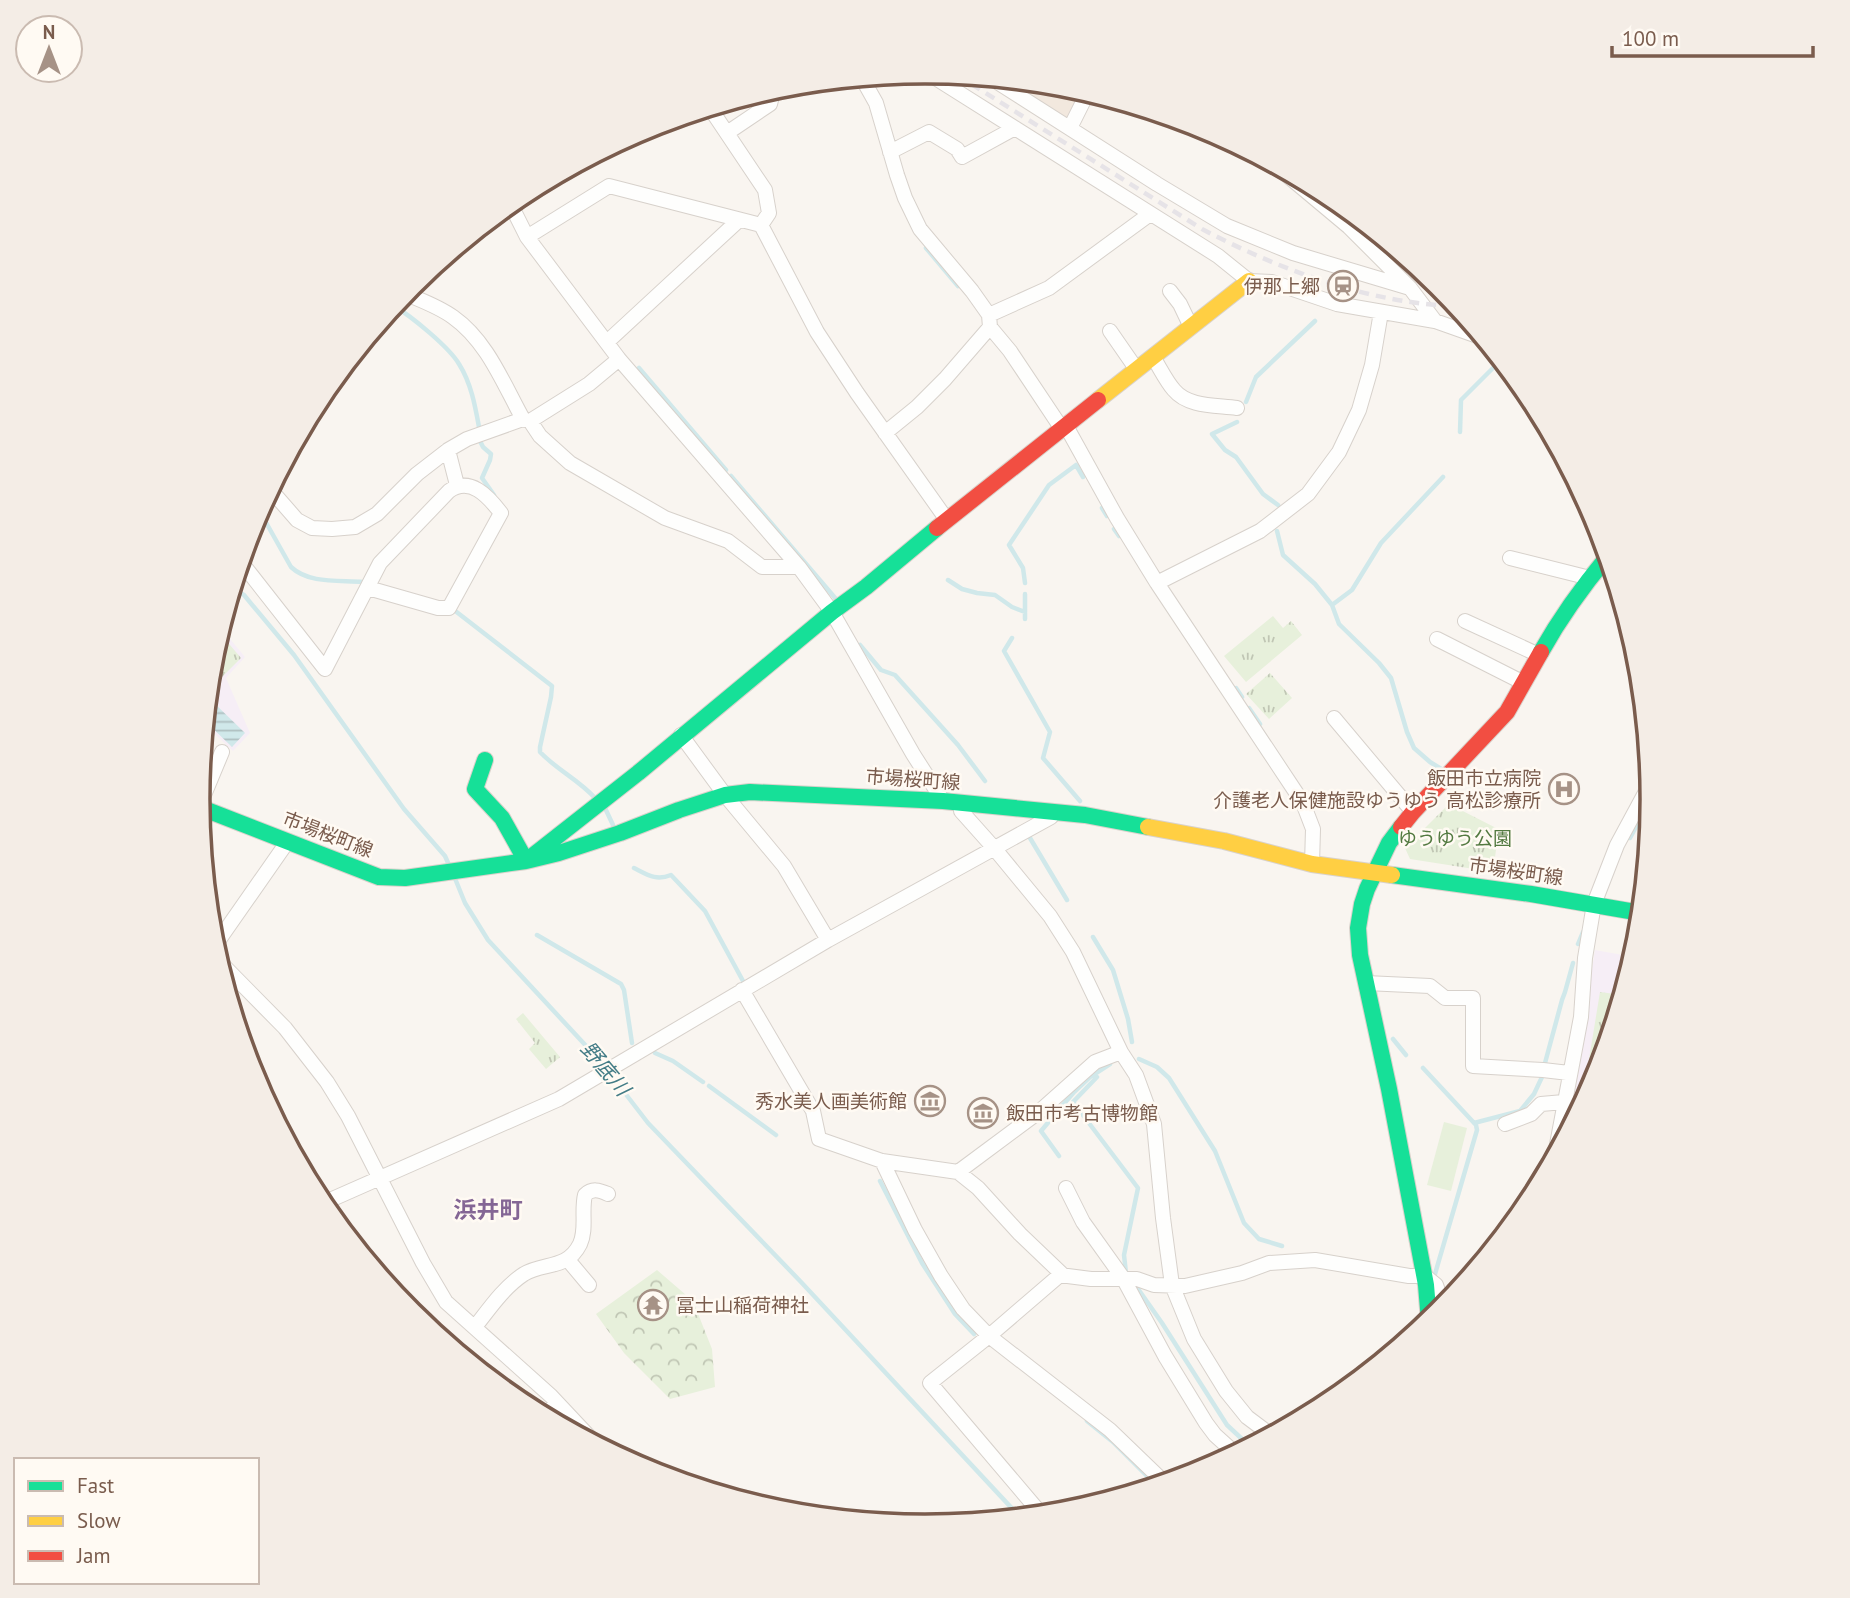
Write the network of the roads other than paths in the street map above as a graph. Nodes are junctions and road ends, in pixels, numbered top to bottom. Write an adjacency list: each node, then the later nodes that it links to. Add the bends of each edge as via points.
1 (947, 85): 7 (street)
2 (867, 87): 10 (street)
3 (1009, 89): 8 (street)
4 (771, 101): 9 (street)
5 (1083, 102): 8 (street)
6 (715, 116): 9 (street)
7 (1015, 128): 10 (street, via 962,157 929,132); 13 (street)
8 (1070, 128): 18 (street, via 1227,226 1293,253)
9 (727, 133): 15 (street, via 765,190 769,213)
10 (890, 152): 22 (street, via 919,229 972,291)
11 (1318, 201): 18 (street)
12 (515, 213): 16 (street)
13 (1150, 214): 17 (street); 22 (street, via 1049,288)
14 (739, 220): 15 (street); 16 (street, via 609,186); 27 (street)
15 (761, 225): 34 (street, via 817,332)
16 (527, 237): 27 (street)
17 (1249, 281): 21 (street, via 1272,282 1337,304); 24 (street)
18 (1410, 288): 23 (street)
19 (1170, 291): 24 (street)
20 (415, 297): 32 (street, via 452,316 471,332)
21 (1381, 312): 23 (street); 44 (street, via 1359,410 1339,452 1308,494 1260,531)
22 (990, 321): 33 (street); 34 (street, via 936,388)
23 (1435, 321): 26 (street)
24 (1191, 327): 28 (street)
25 (1110, 331): 30 (street)
26 (1466, 332)
27 (607, 342): 29 (street)
28 (1153, 358): 30 (street); 31 (street, via 1181,397)
29 (619, 359): 32 (street, via 589,384); 41 (street)
30 (1137, 370): 33 (street)
31 (1237, 408)
32 (526, 420): 35 (street, via 467,439); 41 (street, via 570,463 665,518 728,541 762,567)
33 (1064, 428): 38 (street); 44 (street)
34 (885, 433): 38 (street)
35 (449, 450): 36 (street); 37 (street, via 416,474 377,514 355,527 312,528 297,520)
36 (457, 485): 45 (street, via 380,563); 45 (street, via 484,494 501,513 449,608)
37 (277, 497)
38 (947, 520): 46 (street)
39 (1510, 558): 43 (street)
40 (1601, 565): 43 (street)
41 (799, 567): 46 (street)
42 (248, 570): 45 (street, via 325,669)
43 (1590, 578): 49 (street)
44 (1157, 583): 66 (street, via 1303,803 1313,829)
45 (368, 588)
46 (832, 612): 52 (street); 57 (street)
47 (1465, 621): 49 (street)
48 (1437, 639): 50 (street)
49 (1539, 655): 50 (street)
50 (1524, 683): 62 (street, via 1507,712)
51 (1334, 718): 62 (street)
52 (681, 736): 56 (street); 65 (street)
53 (222, 752): 55 (street)
54 (485, 760): 65 (street, via 475,789 502,818)
55 (211, 779)
56 (725, 795): 57 (street, 市場桜町線, via 750,792); 65 (street, 市場桜町線); 71 (street, via 784,866)
57 (943, 801): 58 (street, 市場桜町線)
58 (961, 802): 61 (street, 市場桜町線); 64 (street, via 961,811)
59 (1640, 806): 68 (street, via 1617,845)
60 (211, 811): 63 (street, 市場桜町線)
61 (1055, 812): 64 (street); 66 (street, 市場桜町線, via 1224,841)
62 (1413, 812): 67 (street)
63 (288, 841): 65 (street, 市場桜町線, via 379,877 405,878); 70 (street)
64 (994, 848): 71 (street); 75 (street, via 1073,952)
65 (526, 861)
66 (1312, 864): 67 (street, 市場桜町線)
67 (1374, 872): 68 (street, 市場桜町線); 73 (street, via 1358,928)
68 (1594, 904): 69 (street, 市場桜町線); 76 (street, via 1584,958 1581,1017)
69 (1631, 911)
70 (223, 934)
71 (828, 940): 74 (street)
72 (232, 974): 82 (street, via 285,1028 327,1082)
73 (1366, 983): 76 (street, via 1430,986 1445,998 1474,998 1473,1066); 88 (street)
74 (741, 990): 80 (street, via 813,1111 819,1139); 82 (street, via 559,1099)
75 (1121, 1052): 81 (street, via 1095,1062 1040,1111); 91 (street, via 1136,1074 1154,1124)
76 (1569, 1073): 77 (street)
77 (1564, 1102): 78 (street, via 1542,1104); 79 (street)
78 (1505, 1125)
79 (1560, 1127)
80 (882, 1161): 81 (street); 95 (street, via 941,1276)
81 (958, 1172): 87 (street)
82 (380, 1178): 85 (street); 94 (street, via 446,1303)
83 (1066, 1188): 89 (street, via 1083,1222)
84 (608, 1194): 86 (street, via 596,1190 585,1195 582,1237)
85 (332, 1199)
86 (568, 1260): 90 (street); 94 (street, via 525,1273)
87 (1065, 1276): 89 (street); 95 (street, via 1060,1275)
88 (1425, 1276): 91 (street, via 1315,1260 1269,1263 1185,1286); 92 (street); 93 (street)
89 (1123, 1278): 91 (street); 100 (street, via 1206,1423)
90 (589, 1285)
91 (1172, 1285): 99 (street, via 1194,1339 1226,1391)
92 (1440, 1296)
93 (1428, 1308)
94 (475, 1326): 96 (street)
95 (989, 1336): 101 (street, via 1110,1430); 102 (street, via 930,1383)
96 (556, 1402): 97 (street); 98 (street)
97 (552, 1409)
98 (576, 1422)
99 (1262, 1429)
100 (1227, 1447)
101 (1157, 1475)
102 (1034, 1505)

